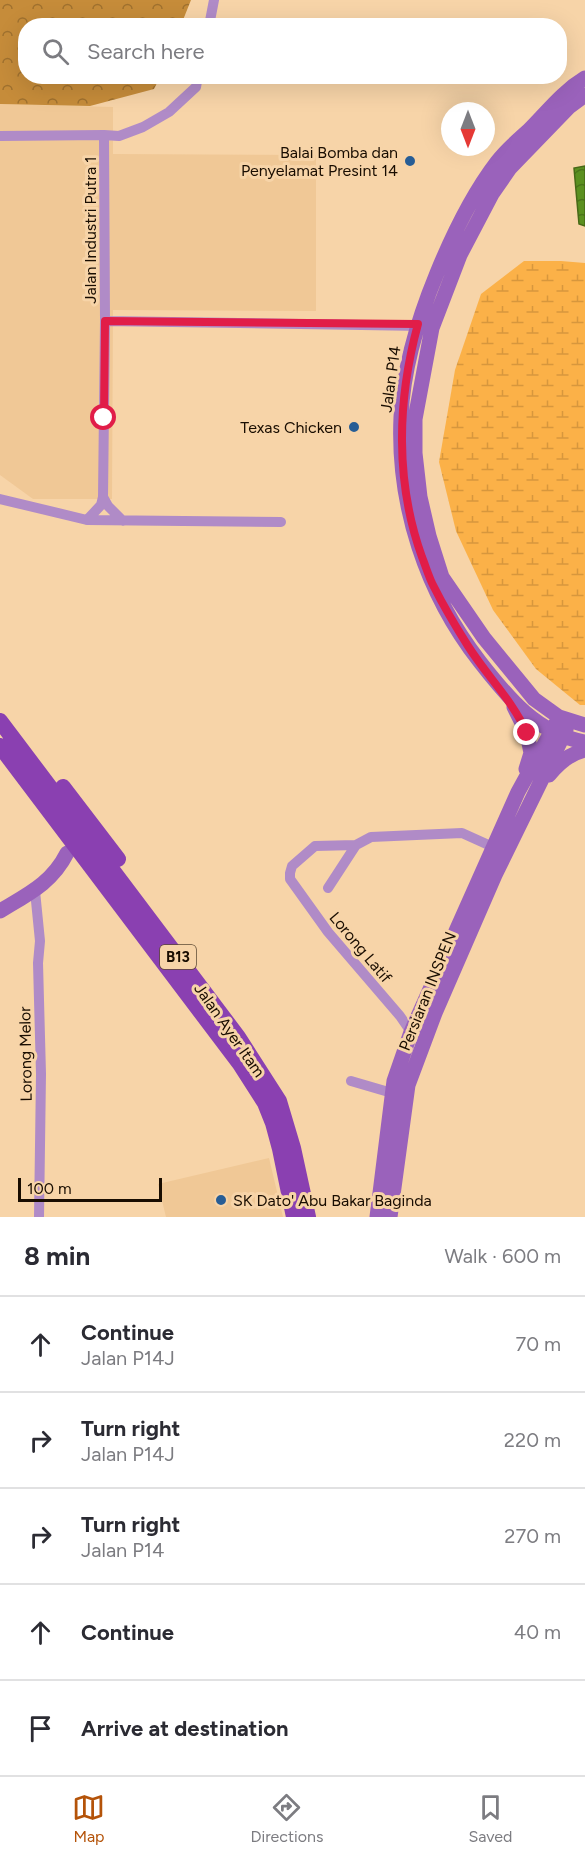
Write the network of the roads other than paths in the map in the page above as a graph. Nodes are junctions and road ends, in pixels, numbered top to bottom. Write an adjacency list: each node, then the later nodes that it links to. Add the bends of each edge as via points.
1 (214, 0): 2 (street)
2 (211, 18)
3 (585, 78): 9 (main road, Jalan P14, via 554,102 498,160 481,184 448,246 426,301)
4 (197, 84): 6 (street, via 169,112 143,127 119,136)
5 (585, 95): 9 (main road, Jalan P14, via 510,168 492,194)
6 (104, 135): 7 (street, Jalan Industri Putra 1); 8 (street, Jalan Industri Putra 1)
7 (0, 136)
8 (105, 321): 9 (street); 10 (street, Jalan Industri Putra 1)
9 (425, 326): 15 (main road, Jalan P14, via 412,347 401,417 409,508 433,586 469,647); 18 (main road, Jalan P14, via 415,453 420,497 442,577 484,638)
10 (103, 497): 12 (street); 13 (street)
11 (0, 499): 12 (street)
12 (87, 520): 13 (street)
13 (123, 521): 14 (street)
14 (281, 522)
15 (495, 681): 18 (main road, Jalan P14, via 522,712); 23 (main road, via 519,714 527,733 531,753)
16 (0, 719): 36 (main road, Jalan Ayer Itam / B13, via 21,734 89,820 171,934 180,960 238,1037 279,1101)
17 (585, 725): 18 (main road, Jalan P14)
18 (561, 726): 19 (main road, Jalan P14); 22 (main road); 23 (main road)
19 (585, 742)
20 (0, 746): 26 (main road); 31 (main road, Jalan Ayer Itam / B13)
21 (585, 750): 22 (main road, via 558,764)
22 (535, 790): 38 (main road, Persiaran INSPEN, via 435,1013 408,1085)
23 (519, 792): 25 (main road, Persiaran INSPEN)
24 (356, 845): 25 (street, via 371,837 462,833); 27 (street); 30 (street, Lorong Latif, via 315,846 292,866 291,879 328,932)
25 (493, 847): 30 (main road, Persiaran INSPEN)
26 (67, 853): 28 (main road, via 54,875); 31 (main road)
27 (328, 888)
28 (35, 891): 29 (main road); 34 (street, Lorong Melor, via 40,942)
29 (0, 910)
30 (411, 1032): 33 (main road, Persiaran INSPEN)
31 (216, 1034): 35 (main road, Jalan Ayer Itam / B13, via 266,1103)
32 (351, 1081): 33 (street)
33 (392, 1093): 37 (main road, Persiaran INSPEN)
34 (39, 1217)
35 (294, 1217)
36 (308, 1217)
37 (377, 1217)
38 (390, 1217)

